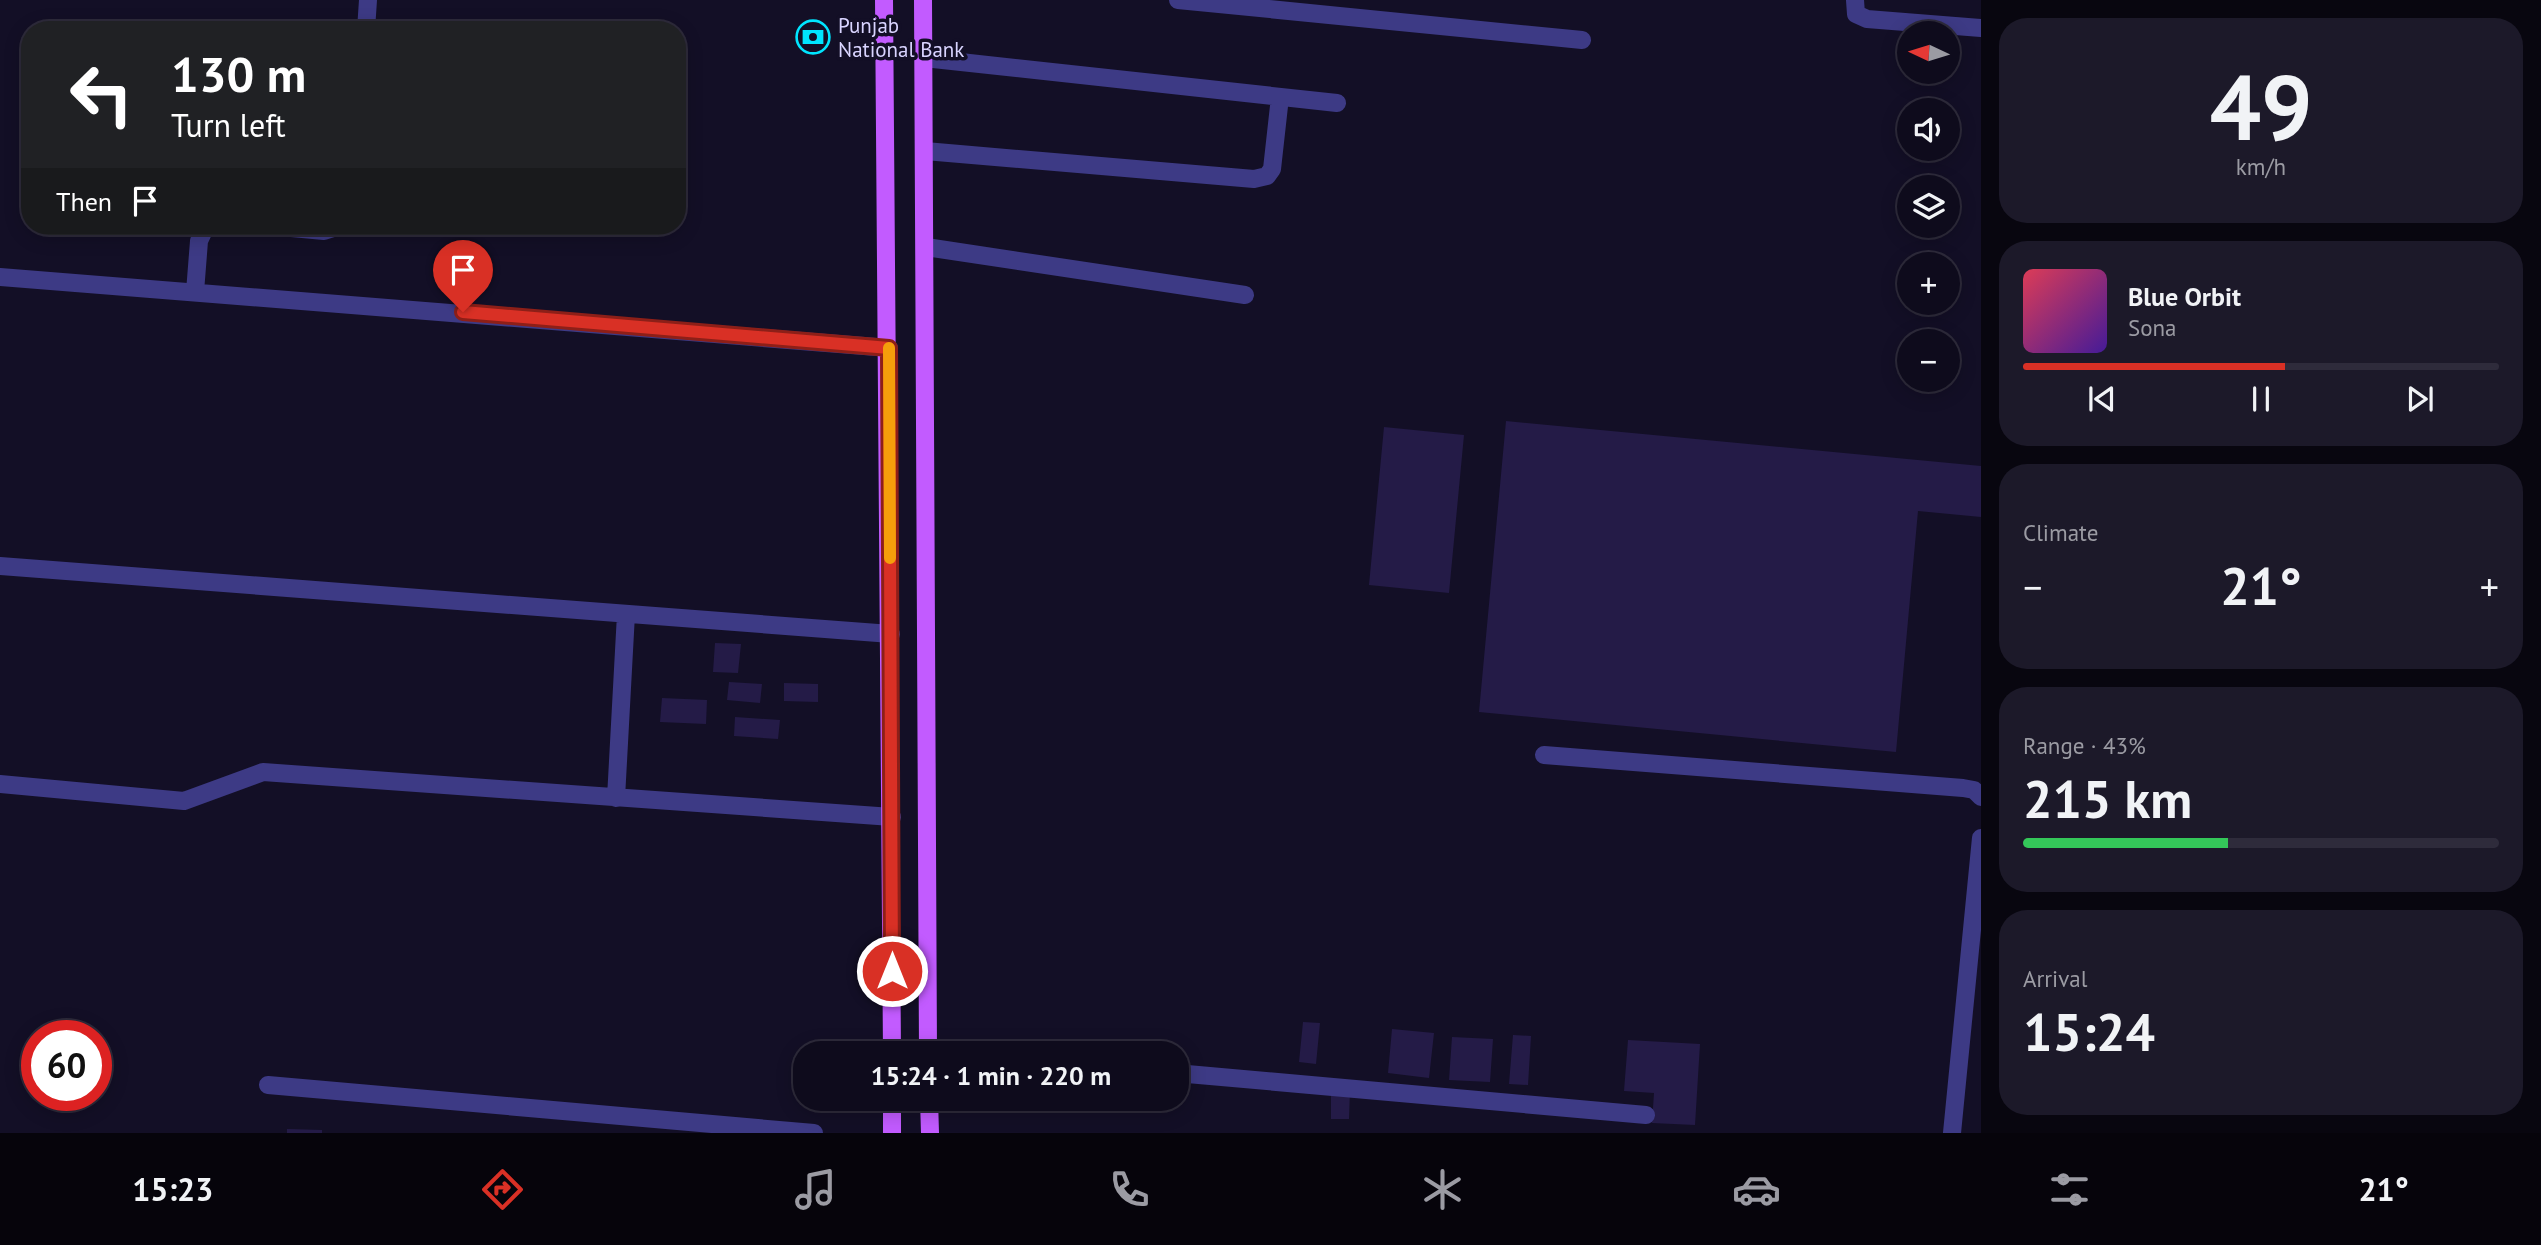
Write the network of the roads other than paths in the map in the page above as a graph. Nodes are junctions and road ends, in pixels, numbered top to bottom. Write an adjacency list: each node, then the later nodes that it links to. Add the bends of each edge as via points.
1 (369, 0): 6 (street)
2 (884, 0): 18 (main road)
3 (923, 0): 9 (main road)
4 (1178, 0): 8 (street)
5 (1855, 0): 7 (street, via 1856,14 1867,19)
6 (367, 21)
7 (1981, 28)
8 (1582, 40)
9 (924, 58): 10 (street); 12 (main road)
10 (1280, 97): 11 (street); 12 (street, via 1272,169 1267,176 1254,179)
11 (1337, 103)
12 (925, 150): 14 (main road)
13 (202, 235): 16 (street)
14 (926, 247): 17 (street); 29 (main road)
15 (0, 277): 16 (street)
16 (195, 292): 18 (street)
17 (1245, 295)
18 (889, 348): 21 (main road)
19 (0, 566): 20 (street)
20 (626, 614): 21 (street); 25 (street)
21 (891, 634): 26 (main road)
22 (1544, 755): 24 (street, via 1963,788)
23 (0, 784): 25 (street, via 184,801 263,772)
24 (1981, 797)
25 (616, 798): 26 (street)
26 (892, 817): 28 (main road)
27 (1981, 838): 38 (street)
28 (892, 1041)
29 (928, 1041)
30 (1189, 1074): 34 (street)
31 (268, 1084): 35 (street)
32 (892, 1111): 36 (main road)
33 (929, 1111): 37 (main road)
34 (1646, 1115)
35 (814, 1133)
36 (892, 1133)
37 (930, 1133)
38 (1952, 1133)

